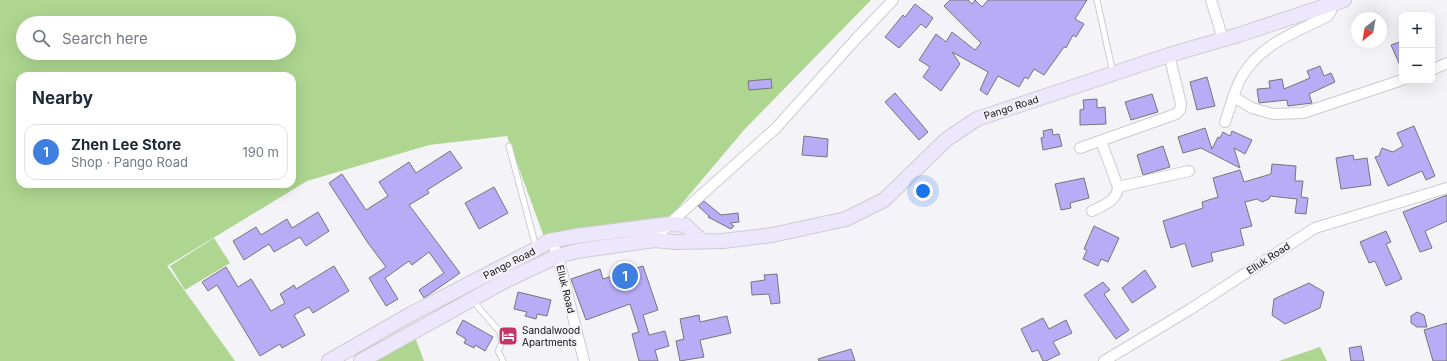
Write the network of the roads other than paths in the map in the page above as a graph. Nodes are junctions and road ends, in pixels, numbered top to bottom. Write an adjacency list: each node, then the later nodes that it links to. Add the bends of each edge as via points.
1 (894, 0): 21 (street, via 776,128)
2 (1097, 0): 10 (lane)
3 (1211, 0): 6 (street)
4 (1344, 0): 5 (street, Pango Road)
5 (1331, 6): 6 (street, Pango Road); 12 (street, via 1328,16 1287,34 1251,63)
6 (1222, 39): 7 (street, Pango Road)
7 (1169, 55): 10 (street, Pango Road); 14 (street, via 1181,104 1180,110 1176,114)
8 (1447, 62): 9 (street)
9 (1435, 68)
10 (1113, 74): 24 (street, Pango Road, via 977,119 947,139 884,200 846,219 772,235 723,241)
11 (1399, 81): 12 (street, via 1303,113 1273,114 1252,108)
12 (1234, 97): 13 (street)
13 (1225, 122)
14 (1101, 141): 16 (street); 18 (street)
15 (509, 146): 25 (lane)
16 (1080, 148)
17 (1189, 171): 18 (street)
18 (1118, 187): 20 (street, via 1118,194 1114,199)
19 (1447, 188): 33 (street, Elluk Road, via 1315,228 1189,310)
20 (1092, 211)
21 (669, 224): 22 (street, Pango Road); 23 (street); 24 (street, Pango Road, via 685,225)
22 (551, 240): 25 (street, Pango Road); 26 (street, Elluk Road)
23 (654, 240): 24 (street, Pango Road); 26 (street, Pango Road)
24 (701, 240)
25 (536, 249): 27 (lane); 29 (street, Pango Road, via 411,314)
26 (558, 256): 27 (street, Pango Road); 32 (street, Elluk Road)
27 (543, 262): 28 (street, Pango Road)
28 (472, 299): 30 (street, Pango Road); 31 (lane, via 500,332 502,343 498,351)
29 (329, 361)
30 (361, 361)
31 (503, 361)
32 (584, 361)
33 (1104, 361)

